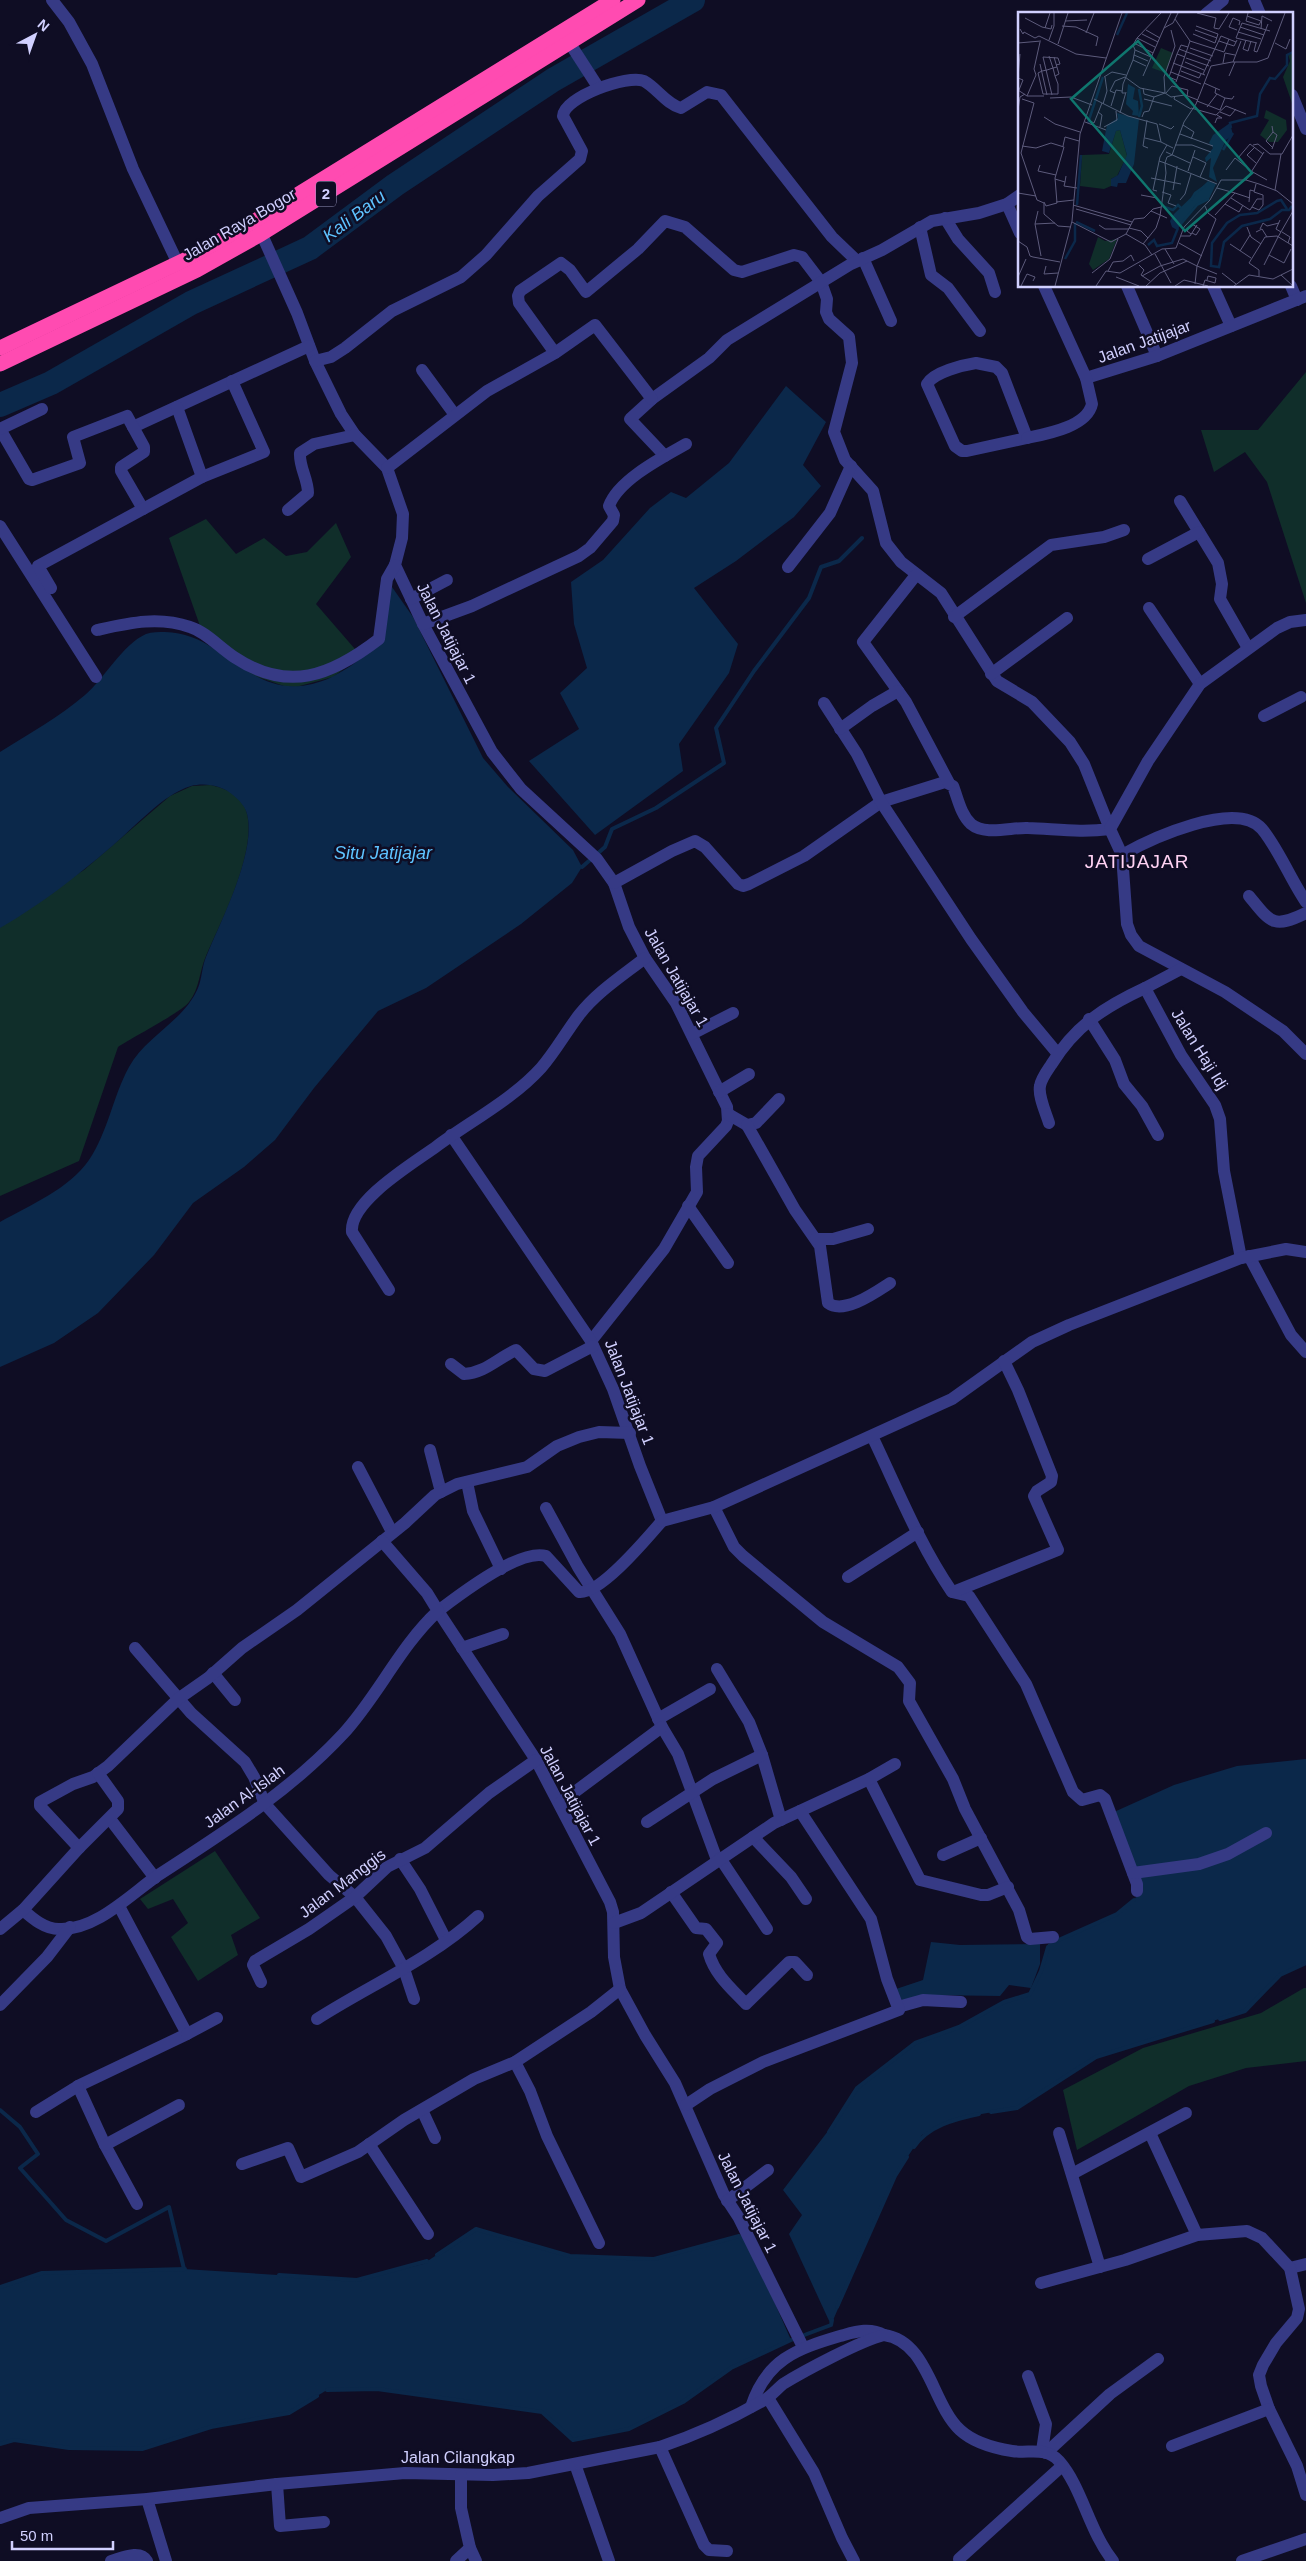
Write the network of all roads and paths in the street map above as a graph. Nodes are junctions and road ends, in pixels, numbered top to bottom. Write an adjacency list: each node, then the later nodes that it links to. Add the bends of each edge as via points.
1 (52, 0): 19 (street, via 69,22 92,64 133,169)
2 (613, 0): 16 (highway, Jalan Raya Bogor / 2)
3 (638, 0): 8 (highway, Jalan Raya Bogor / 2)
4 (1223, 0): 6 (street)
5 (1254, 0): 7 (street)
6 (1208, 12)
7 (1259, 12)
8 (573, 48): 9 (street); 16 (highway, Jalan Raya Bogor / 2)
9 (597, 86): 18 (street, via 636,79 681,108 707,92 721,95 832,237); 34 (street, via 564,111 566,122 582,151 580,159 538,196 486,255 461,277 392,311 345,348)
10 (1294, 99): 11 (street)
11 (1306, 128)
12 (1018, 196): 13 (street)
13 (1006, 204): 14 (street, via 979,213); 17 (street)
14 (946, 218): 15 (street); 25 (street, via 958,239 989,273)
15 (920, 227): 18 (street); 29 (street, via 931,275 948,288)
16 (258, 228): 19 (highway, Jalan Raya Bogor / 2); 30 (street)
17 (1018, 229)
18 (860, 260): 20 (street); 27 (street)
19 (181, 270): 31 (highway, Jalan Raya Bogor / 2); 35 (highway, Jalan Raya Bogor / 2)
20 (821, 282): 32 (street, via 802,257 794,255 742,272 734,270 685,228 665,221 638,249 586,292 561,263 520,291 519,303); 39 (street, via 727,340 690,373); 49 (street, via 829,319 846,332 851,349 849,376 834,432 840,451)
21 (1045, 288): 37 (street, Jalan Jatijajar)
22 (1128, 288): 33 (street)
23 (1214, 288): 28 (street)
24 (1293, 288): 26 (street)
25 (995, 292)
26 (1302, 298): 28 (street, Jalan Jatijajar)
27 (891, 321)
28 (1231, 326): 33 (street, Jalan Jatijajar)
29 (980, 331)
30 (309, 346): 34 (street); 38 (street)
31 (0, 348)
32 (555, 353): 39 (street, via 595,324); 42 (street, via 488,391)
33 (1157, 356): 37 (street, Jalan Jatijajar)
34 (315, 361): 45 (street)
35 (0, 364)
36 (422, 370): 42 (street)
37 (1086, 378): 46 (street, via 1092,404 1086,416 1064,429)
38 (232, 381): 40 (street); 51 (street, via 264,452)
39 (652, 399): 48 (street, via 630,419)
40 (177, 407): 43 (street); 51 (street)
41 (42, 409): 44 (street)
42 (455, 415): 50 (street)
43 (133, 427): 44 (street, via 127,416 75,436 72,440 80,463 32,480); 53 (street, via 144,452 121,467 122,475)
44 (0, 429)
45 (355, 435): 50 (street); 54 (street, via 314,444 300,453 308,493)
46 (1027, 438): 46 (street, via 1002,373 996,367 976,363 961,365 928,382 928,390 954,446 962,451)
47 (686, 444): 48 (street)
48 (665, 456): 69 (street, via 624,486 610,502 613,521 590,548 472,606)
49 (852, 466): 60 (street, via 830,513); 61 (street, via 873,491 886,543)
50 (387, 468): 59 (street, via 403,514 402,538)
51 (202, 478): 53 (street)
52 (1180, 501): 57 (street)
53 (143, 509): 63 (street, via 38,566)
54 (288, 510)
55 (0, 526): 73 (street)
56 (1124, 530): 66 (street, via 1104,537 1051,545)
57 (1199, 532): 58 (street); 71 (street, via 1218,563 1221,602)
58 (1148, 559)
59 (395, 565): 64 (street, Jalan Jatijajar 1); 70 (street, via 387,578 378,639 341,665 316,673 291,678 249,667 189,626 142,621)
60 (788, 567)
61 (916, 576): 66 (street, via 941,593); 75 (street, via 863,642)
62 (447, 580): 64 (street)
63 (51, 588)
64 (411, 599): 69 (street, Jalan Jatijajar 1)
65 (1149, 608): 74 (street)
66 (954, 618): 72 (street)
67 (1067, 618): 72 (street)
68 (1306, 620): 71 (street, via 1290,622)
69 (423, 624): 84 (street, Jalan Jatijajar 1, via 492,752 521,789 594,856)
70 (97, 630)
71 (1248, 648): 74 (street)
72 (992, 674): 82 (street, via 1003,686 1032,702 1070,742 1084,764)
73 (96, 678)
74 (1200, 684): 82 (street, via 1148,761)
75 (898, 691): 79 (street); 80 (street, via 936,753)
76 (1304, 699): 78 (street)
77 (824, 703): 79 (street)
78 (1264, 716)
79 (840, 729): 81 (street, via 857,754)
80 (949, 782): 81 (street); 82 (street, via 954,786 961,810 979,829 1085,832)
81 (881, 802): 84 (street, via 804,856 743,886 695,841); 94 (street, via 971,939 1023,1012)
82 (1110, 829): 83 (street)
83 (1122, 855): 86 (street, via 1152,839 1186,828 1227,817 1245,818 1262,829); 89 (street, via 1125,911 1131,935 1141,948)
84 (614, 883): 88 (street, Jalan Jatijajar 1, via 629,927)
85 (1249, 896): 87 (street, via 1270,921 1276,923)
86 (1306, 902)
87 (1306, 913)
88 (645, 958): 93 (street, Jalan Jatijajar 1, via 676,1003); 102 (street, via 599,993 540,1069)
89 (1181, 969): 90 (street); 95 (street, via 1270,1021)
90 (1145, 988): 92 (street, via 1118,1000); 108 (street, Jalan Haji Idj, via 1181,1056 1215,1105 1220,1118 1224,1171)
91 (733, 1013): 93 (street)
92 (1089, 1019): 94 (street); 103 (street, via 1115,1060 1124,1084 1142,1106)
93 (692, 1034): 97 (street, Jalan Jatijajar 1)
94 (1058, 1054): 100 (street, via 1040,1083)
95 (1306, 1054)
96 (748, 1074): 97 (street)
97 (719, 1092): 99 (street, Jalan Jatijajar 1)
98 (779, 1099): 101 (street, via 756,1123)
99 (728, 1114): 101 (street); 104 (street, Jalan Jatijajar 1, via 726,1126 698,1156 698,1192)
100 (1049, 1123)
101 (747, 1125): 106 (street, via 795,1210)
102 (451, 1135): 111 (street, via 376,1191 353,1222 352,1232); 112 (street)
103 (1158, 1135)
104 (688, 1206): 109 (street); 112 (street, Jalan Jatijajar 1, via 664,1249)
105 (868, 1230): 106 (street, via 834,1239)
106 (816, 1239): 110 (street, via 820,1246 826,1296 832,1306 858,1301)
107 (1306, 1252): 108 (street, via 1286,1250)
108 (1245, 1257): 113 (street, Jalan Haji Idj, via 1290,1335); 114 (street, via 1069,1325 1032,1342)
109 (728, 1263)
110 (890, 1283)
111 (389, 1290)
112 (592, 1344): 115 (street, via 545,1371 534,1369 516,1350 470,1374 464,1374); 116 (street, Jalan Jatijajar 1, via 614,1389)
113 (1306, 1352)
114 (1004, 1361): 117 (street, via 952,1398); 130 (street, via 1052,1476 1051,1482 1034,1496 1059,1547 1056,1552)
115 (451, 1364)
116 (630, 1433): 120 (street, via 599,1432 579,1437 557,1446 527,1467); 124 (street, Jalan Jatijajar 1)
117 (872, 1436): 122 (street); 125 (street)
118 (430, 1450): 121 (street)
119 (358, 1467): 126 (street, Jalan Jatijajar 1)
120 (467, 1482): 121 (street); 127 (street, via 473,1511)
121 (441, 1492): 126 (street)
122 (714, 1507): 124 (street); 155 (street, via 730,1539 743,1556 823,1622 898,1667 910,1683 909,1701 953,1779)
123 (546, 1508): 129 (street)
124 (662, 1521): 129 (street)
125 (918, 1532): 128 (street); 130 (street)
126 (387, 1537): 131 (street, Jalan Jatijajar 1); 136 (street)
127 (501, 1569): 129 (street, via 532,1554 540,1554 551,1560 577,1591); 131 (street)
128 (848, 1577)
129 (592, 1590): 140 (street, via 620,1634)
130 (952, 1592): 160 (street, via 969,1596 1026,1684 1073,1792 1082,1800 1103,1796)
131 (438, 1611): 134 (street, Jalan Jatijajar 1); 148 (street, Jalan Al-Islah, via 422,1626 344,1733 291,1784)
132 (503, 1634): 134 (street)
133 (135, 1648): 138 (street)
134 (462, 1648): 142 (street, Jalan Jatijajar 1)
135 (717, 1669): 141 (street, via 744,1711)
136 (213, 1674): 138 (street); 139 (street)
137 (710, 1689): 140 (street)
138 (178, 1699): 144 (street); 148 (street, via 245,1762)
139 (235, 1700)
140 (660, 1723): 146 (street, via 678,1754); 147 (street)
141 (762, 1755): 146 (street); 151 (street)
142 (536, 1760): 147 (street, Jalan Jatijajar 1); 159 (street, Jalan Manggis, via 489,1793 425,1848)
143 (895, 1764): 145 (street)
144 (98, 1773): 150 (street, via 118,1801 118,1810); 156 (street, via 40,1802 40,1806)
145 (869, 1779): 149 (street); 162 (street, via 920,1880 981,1895)
146 (690, 1793): 152 (street); 158 (street)
147 (560, 1803): 170 (street, Jalan Jatijajar 1, via 610,1902)
148 (265, 1804): 161 (street, Jalan Al-Islah); 165 (street, via 329,1875)
149 (800, 1811): 151 (street); 183 (street, via 871,1919)
150 (110, 1819): 156 (street); 161 (street)
151 (781, 1820): 154 (street)
152 (647, 1822)
153 (1266, 1833): 160 (street, via 1228,1854 1199,1864)
154 (753, 1837): 158 (street); 166 (street, via 791,1877)
155 (981, 1838): 157 (street); 162 (street)
156 (79, 1848): 168 (street)
157 (943, 1854)
158 (719, 1858): 164 (street); 173 (street)
159 (400, 1859): 165 (street, Jalan Manggis); 175 (street, via 420,1889)
160 (1134, 1873): 163 (street)
161 (155, 1878): 167 (street, Jalan Al-Islah)
162 (1008, 1887): 174 (street, via 1029,1939)
163 (1137, 1891)
164 (671, 1892): 170 (street, via 641,1913); 177 (street, via 696,1928 706,1929 717,1943 709,1954 712,1961 721,1979 746,2004 789,1962 795,1962)
165 (355, 1896): 176 (street, via 386,1936); 178 (street, Jalan Manggis, via 309,1929 255,1961 253,1965)
166 (806, 1899)
167 (119, 1906): 172 (street, Jalan Al-Islah); 186 (street)
168 (23, 1910): 171 (street); 172 (street, Jalan Al-Islah, via 43,1925)
169 (478, 1916): 175 (street)
170 (614, 1923): 179 (street, Jalan Jatijajar 1, via 614,1957)
171 (1, 1926)
172 (70, 1928): 182 (street)
173 (767, 1928)
174 (1053, 1937)
175 (446, 1940): 176 (street)
176 (404, 1969): 180 (street); 185 (street)
177 (807, 1975)
178 (261, 1982)
179 (620, 1989): 187 (street); 190 (street, Jalan Jatijajar 1)
180 (414, 1999)
181 (961, 2002): 183 (street, via 923,2000)
182 (0, 2005)
183 (898, 2007): 190 (street, via 897,2011 763,2062)
184 (217, 2018): 186 (street)
185 (317, 2019)
186 (187, 2034): 188 (street)
187 (514, 2062): 191 (street, via 474,2079); 206 (street)
188 (78, 2086): 192 (street); 198 (street)
189 (179, 2105): 198 (street)
190 (686, 2105): 202 (street, Jalan Jatijajar 1)
191 (422, 2110): 196 (street); 197 (street)
192 (36, 2112)
193 (1186, 2113): 195 (street)
194 (1059, 2133): 201 (street)
195 (1150, 2133): 201 (street); 205 (street)
196 (435, 2138)
197 (369, 2144): 199 (street, via 301,2177 288,2148); 204 (street)
198 (105, 2145): 203 (street)
199 (242, 2164)
200 (768, 2170): 202 (street)
201 (1072, 2174): 208 (street)
202 (727, 2201): 212 (street, Jalan Jatijajar 1, via 739,2218)
203 (137, 2204)
204 (428, 2234)
205 (1197, 2235): 208 (street); 209 (street, via 1230,2231 1256,2233)
206 (599, 2243)
207 (1306, 2264): 209 (street)
208 (1100, 2267): 210 (street)
209 (1290, 2268): 217 (street, via 1299,2314 1276,2343 1259,2375)
210 (1041, 2283)
211 (887, 2336): 212 (street, via 870,2330 858,2331); 215 (street, Jalan Cilangkap, via 812,2368); 220 (street, via 905,2344 922,2365 946,2412 973,2442 1013,2452)
212 (802, 2345): 216 (street, via 772,2369)
213 (1158, 2359): 220 (street, via 1110,2394)
214 (1028, 2376): 220 (street, via 1046,2424)
215 (768, 2398): 216 (street, Jalan Cilangkap); 239 (street, via 814,2473)
216 (751, 2406): 219 (street, Jalan Cilangkap)
217 (1269, 2409): 218 (street); 225 (street, via 1297,2466)
218 (1172, 2446)
219 (660, 2447): 221 (street, Jalan Cilangkap); 231 (street, via 704,2545 709,2550)
220 (1044, 2452): 222 (street, via 1057,2458)
221 (575, 2464): 223 (street, Jalan Cilangkap, via 528,2473); 238 (street)
222 (1062, 2466): 232 (street); 240 (street, via 1100,2544)
223 (461, 2475): 224 (street, Jalan Cilangkap, via 405,2472); 230 (street, via 462,2508)
224 (277, 2484): 226 (street, Jalan Cilangkap); 228 (street, via 280,2526)
225 (1306, 2495)
226 (147, 2499): 227 (street, Jalan Cilangkap, via 29,2508); 235 (street)
227 (0, 2518)
228 (324, 2522)
229 (1306, 2539): 241 (street)
230 (470, 2548): 236 (street); 237 (street)
231 (727, 2551)
232 (959, 2559)
233 (111, 2561): 234 (street, via 138,2554)
234 (147, 2561)
235 (166, 2561)
236 (456, 2561)
237 (476, 2561)
238 (609, 2561)
239 (854, 2561)
240 (1112, 2561)
241 (1242, 2561)

